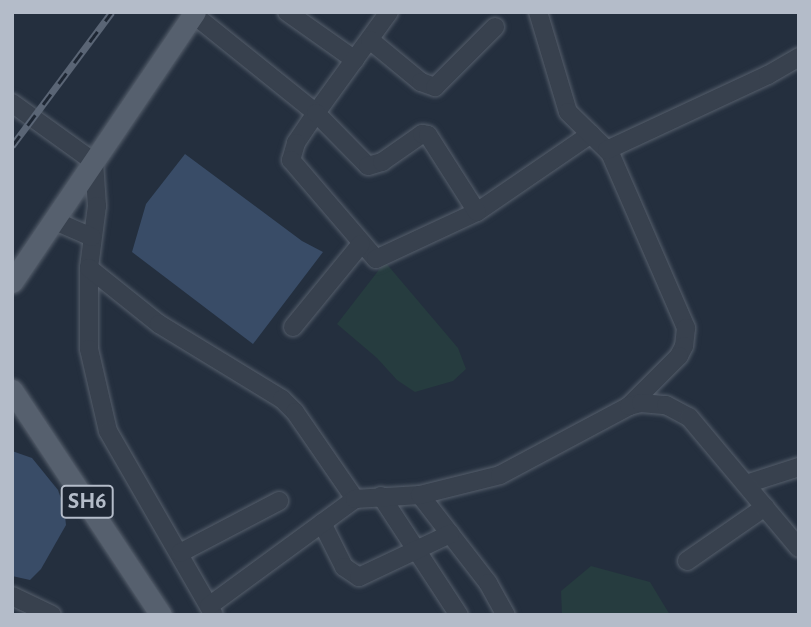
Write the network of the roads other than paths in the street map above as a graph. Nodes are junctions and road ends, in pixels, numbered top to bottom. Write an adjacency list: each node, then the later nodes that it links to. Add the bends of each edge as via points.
1 (287, 12): 8 (street)
2 (389, 12): 6 (street)
3 (537, 12): 11 (street, via 564,104)
4 (194, 13): 10 (street); 13 (main road)
5 (495, 27): 6 (street, via 435,87 421,82)
6 (370, 40): 8 (street)
7 (799, 57): 12 (street)
8 (355, 60): 10 (street)
9 (12, 103): 13 (street)
10 (316, 113): 14 (street, via 368,166 382,162 422,134 428,135); 17 (street, via 296,143 291,160)
11 (591, 134): 12 (street); 14 (street)
12 (607, 150): 22 (street, via 686,328 679,356)
13 (94, 162): 15 (main road); 16 (street, via 97,206)
14 (477, 212): 17 (street, via 384,257 376,259)
15 (55, 221): 16 (street); 19 (main road)
16 (92, 237): 18 (street)
17 (361, 244): 20 (street)
18 (89, 268): 27 (street, via 159,324 282,399); 34 (street, via 89,349 108,431)
19 (12, 282)
20 (293, 327)
21 (12, 390): 39 (main road, SH6)
22 (629, 406): 24 (street, via 655,403 679,410); 25 (street, via 500,475)
23 (799, 467): 24 (street)
24 (746, 484): 29 (street)
25 (420, 495): 26 (street); 31 (street)
26 (381, 496): 27 (street); 33 (street)
27 (355, 499): 30 (street)
28 (279, 501): 34 (street)
29 (765, 507): 32 (street); 35 (street)
30 (322, 523): 33 (street, via 344,567 359,577); 37 (street)
31 (450, 534): 33 (street); 41 (street)
32 (799, 548)
33 (417, 551): 40 (street)
34 (180, 553): 37 (street)
35 (687, 561)
36 (12, 596): 38 (street)
37 (211, 610)
38 (52, 615)
39 (161, 615)
40 (459, 615)
41 (506, 615)

